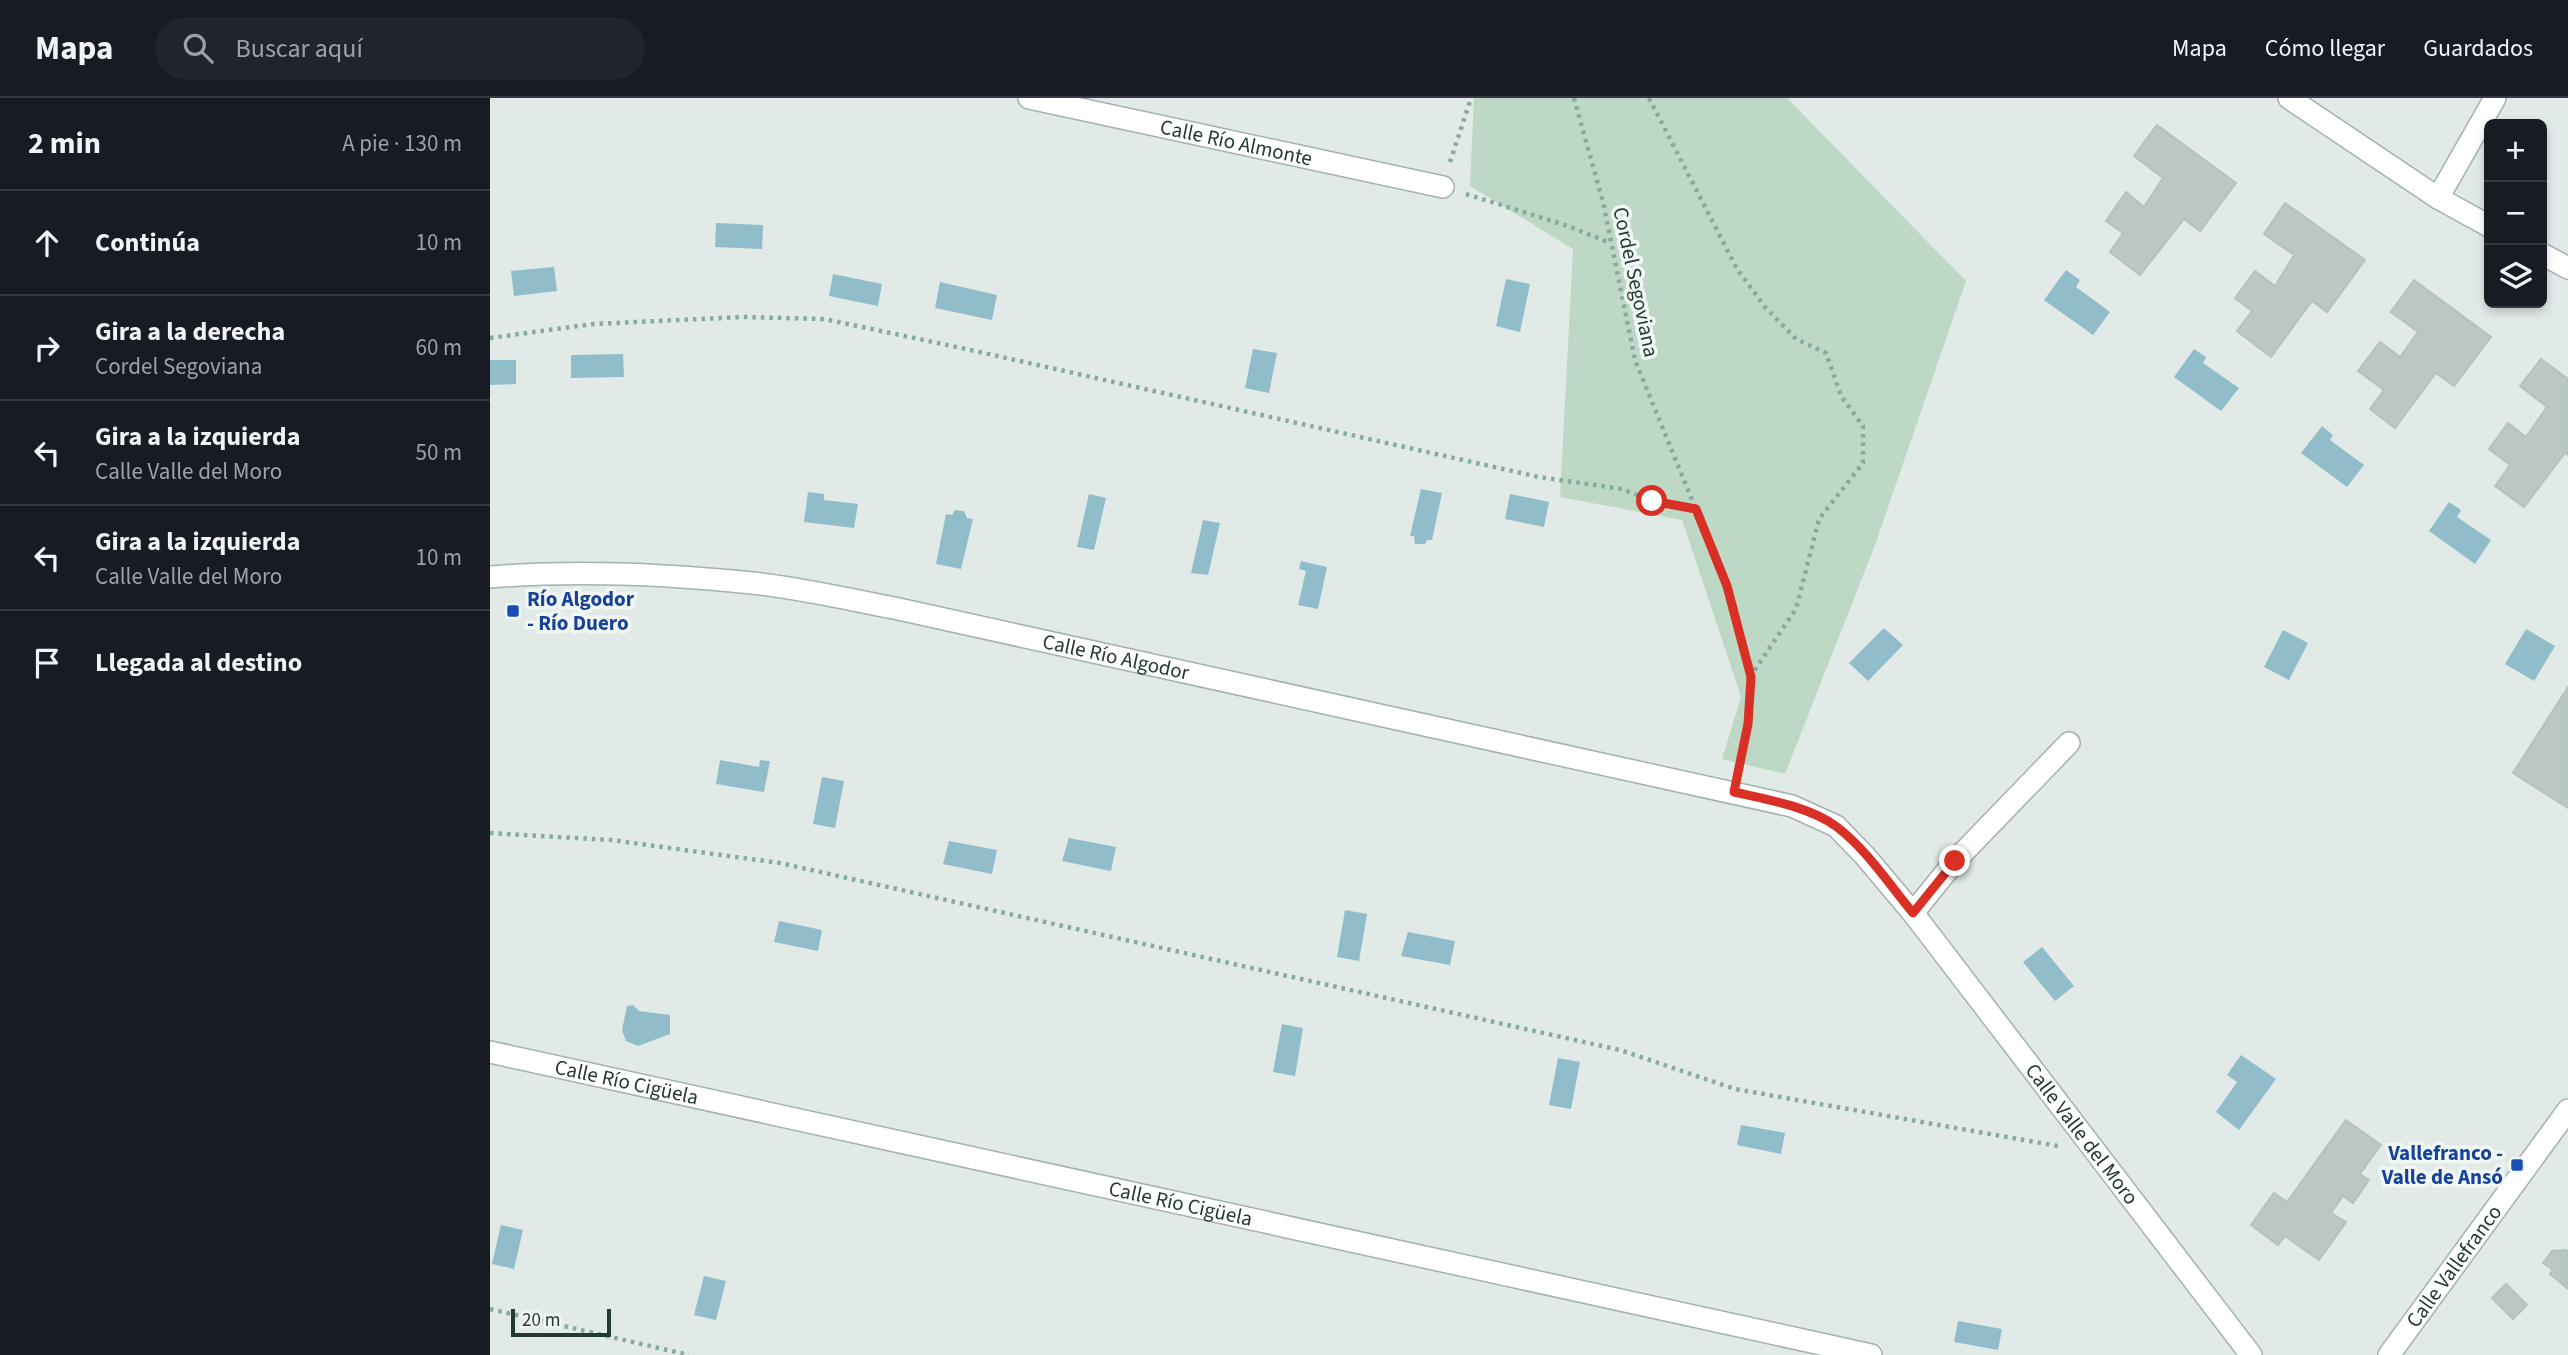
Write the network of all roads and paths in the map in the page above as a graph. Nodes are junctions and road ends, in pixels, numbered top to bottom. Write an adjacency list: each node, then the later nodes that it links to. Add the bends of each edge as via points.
1 (1029, 98): 7 (street, Calle Río Almonte)
2 (1471, 98): 7 (path)
3 (1574, 98): 10 (path, Cordel Segoviana)
4 (1649, 98): 16 (path, via 1737,269 1796,339 1826,354 1841,396 1863,426 1863,463 1819,519 1796,609)
5 (2289, 98): 8 (street)
6 (2495, 98): 8 (street)
7 (1443, 187): 10 (path)
8 (2438, 198): 9 (street)
9 (2484, 223)
10 (1611, 243): 14 (path, Cordel Segoviana, via 1635,360)
11 (2547, 257): 12 (street)
12 (2568, 268)
13 (490, 338): 14 (path, via 593,324 743,317 824,319 1539,477 1622,489 1652,501)
14 (1696, 509): 16 (path, Cordel Segoviana, via 1727,586)
15 (490, 577): 18 (street, Calle Río Algodor, via 636,575 753,583 894,608)
16 (1751, 677): 18 (path, Cordel Segoviana, via 1748,724)
17 (2069, 743): 20 (street, via 1955,861)
18 (1734, 792): 20 (street, Calle Valle del Moro, via 1792,806 1836,826)
19 (490, 833): 23 (path, via 611,840 780,863 1620,1050 1735,1089)
20 (1913, 913): 23 (street, Calle Valle del Moro)
21 (490, 1052): 26 (street, Calle Río Cigüela)
22 (2568, 1110): 28 (street, Calle Vallefranco)
23 (2096, 1153): 27 (street, Calle Valle del Moro)
24 (490, 1309): 25 (path)
25 (689, 1355)
26 (1871, 1355)
27 (2251, 1355)
28 (2389, 1355)

